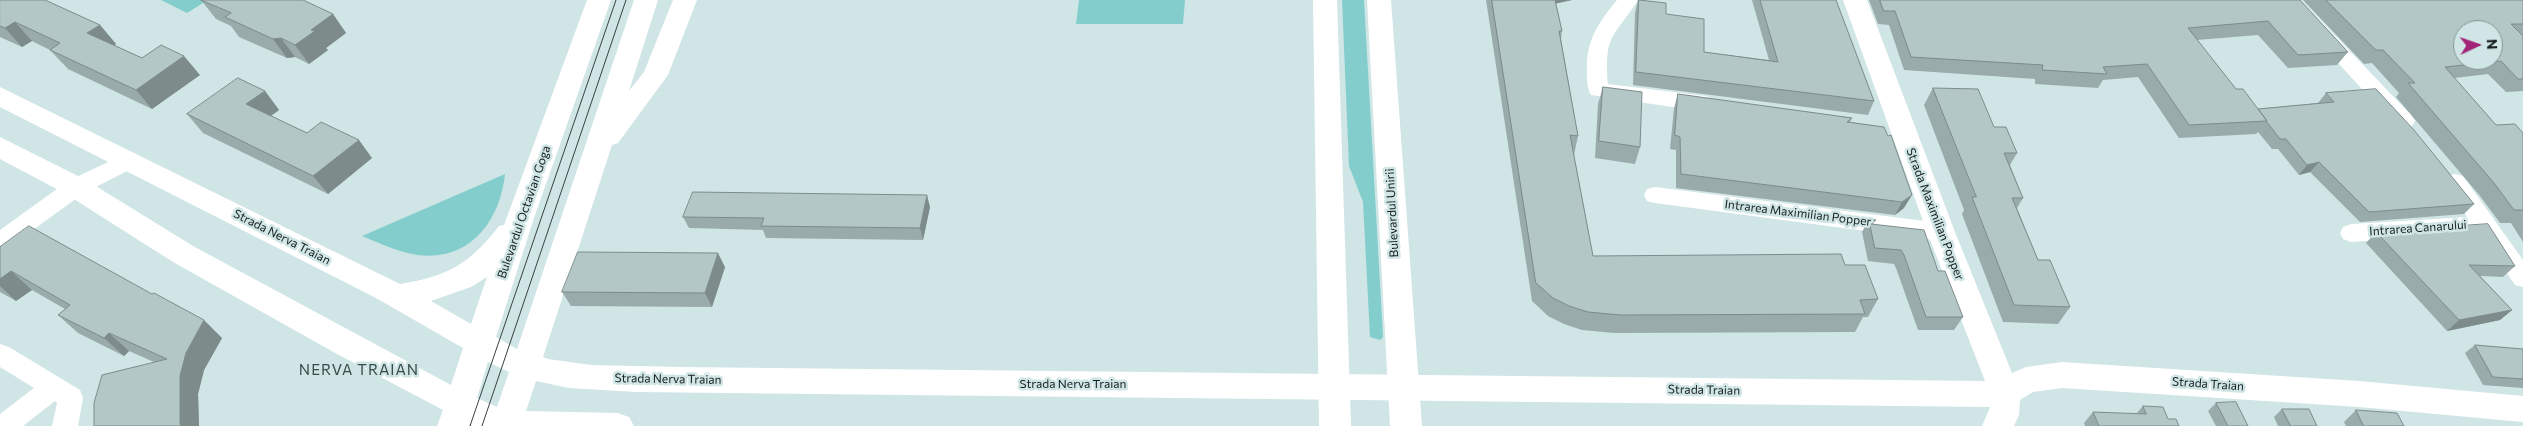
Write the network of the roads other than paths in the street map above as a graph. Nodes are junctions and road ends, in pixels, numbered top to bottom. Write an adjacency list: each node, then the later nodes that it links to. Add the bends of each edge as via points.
1 (600, 0): 18 (main road, Bulevardul Octavian Goga)
2 (646, 0): 13 (main road)
3 (685, 0): 13 (main road, via 655,75)
4 (1325, 0): 30 (main road)
5 (1379, 0): 31 (main road, Bulevardul Unirii)
6 (1628, 0): 10 (street, via 1598,40 1598,90)
7 (1855, 0): 20 (main road, Strada Maximilian Popper, via 1893,128)
8 (2290, 0): 11 (street)
9 (0, 96): 14 (main road, Strada Nerva Traian)
10 (1726, 106)
11 (2418, 137)
12 (0, 147): 16 (main road)
13 (594, 156): 28 (main road)
14 (129, 160): 16 (street); 24 (main road, Strada Nerva Traian)
15 (2440, 164): 19 (street)
16 (76, 187): 22 (street); 36 (main road, via 182,254 347,345)
17 (1655, 195): 20 (street, Intrarea Maximilian Popper)
18 (520, 218): 24 (main road, via 503,242 473,273 453,285); 25 (main road, Bulevardul Octavian Goga)
19 (2486, 224): 21 (street, Intrarea Canarului); 23 (street)
20 (1941, 232): 26 (main road, Strada Maximilian Popper)
21 (2351, 233)
22 (0, 242)
23 (2523, 278)
24 (397, 296): 25 (main road, Strada Nerva Traian)
25 (479, 342): 28 (main road, Strada Nerva Traian); 36 (main road, Bulevardul Octavian Goga)
26 (1987, 348): 29 (main road, via 2012,366); 33 (main road, Strada Maximilian Popper)
27 (0, 354): 32 (street)
28 (526, 366): 30 (main road, Strada Nerva Traian, via 572,377 681,380); 37 (main road)
29 (2048, 376): 33 (main road, Strada Traian, via 2026,380); 34 (main road, Strada Traian, via 2124,378)
30 (1334, 386): 31 (main road, Strada Nerva Traian); 41 (main road)
31 (1404, 386): 33 (main road, Strada Traian); 42 (main road, Bulevardul Unirii)
32 (54, 387): 38 (street); 39 (street, via 71,398)
33 (2005, 394): 43 (main road, via 2002,422); 44 (street, Strada Maximilian Popper)
34 (2416, 399): 35 (main road, Strada Traian); 45 (main road, Strada Traian)
35 (2523, 409)
36 (456, 415): 37 (main road, via 485,417)
37 (506, 425): 40 (main road)
38 (4, 426)
39 (65, 426)
40 (618, 426)
41 (1335, 426)
42 (1406, 426)
43 (1998, 426)
44 (2018, 426)
45 (2503, 426)

